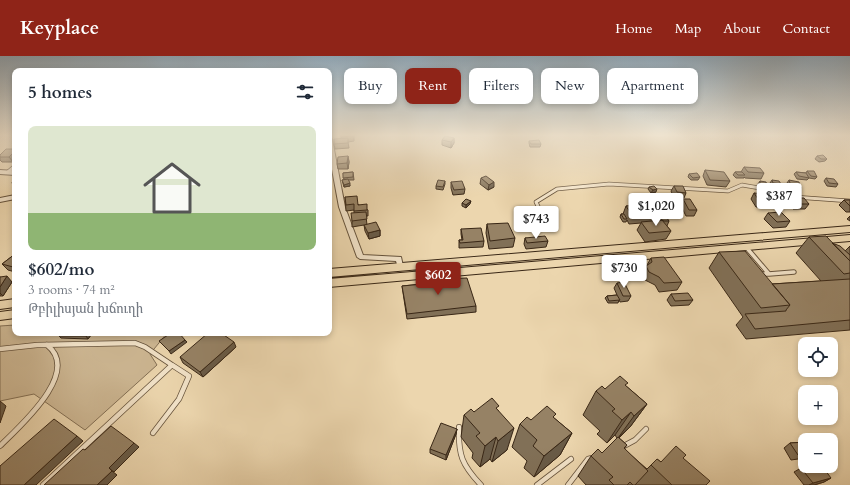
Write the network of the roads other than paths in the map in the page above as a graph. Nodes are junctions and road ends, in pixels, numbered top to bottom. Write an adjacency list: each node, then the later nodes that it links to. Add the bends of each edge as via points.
1 (332, 155): 11 (street, via 342,207 360,256 399,259)
2 (0, 172): 3 (street)
3 (12, 172)
4 (12, 198): 5 (street)
5 (0, 200)
6 (850, 201): 7 (lane, via 794,197 742,185 728,191 609,184 557,189 536,202)
7 (544, 220)
8 (850, 229): 11 (main road)
9 (850, 238): 10 (main road)
10 (746, 246): 14 (lane); 16 (main road)
11 (400, 266): 13 (main road)
12 (794, 272): 14 (lane)
13 (332, 273)
14 (768, 274): 15 (lane)
15 (754, 275)
16 (332, 283)
17 (12, 303): 18 (main road)
18 (0, 305)
19 (12, 314): 20 (main road)
20 (0, 316)
21 (47, 345): 22 (lane); 23 (lane, via 135,343); 27 (lane, via 58,357 57,374 43,399)
22 (0, 349)
23 (172, 365): 26 (lane, via 189,376 188,382 184,392); 31 (lane)
24 (459, 427): 32 (lane, via 458,450 463,464)
25 (646, 429): 28 (lane, via 635,440)
26 (153, 433)
27 (0, 446)
28 (617, 450)
29 (596, 458): 34 (lane, via 588,459)
30 (571, 459): 33 (lane)
31 (44, 485)
32 (481, 485)
33 (537, 485)
34 (568, 485)

